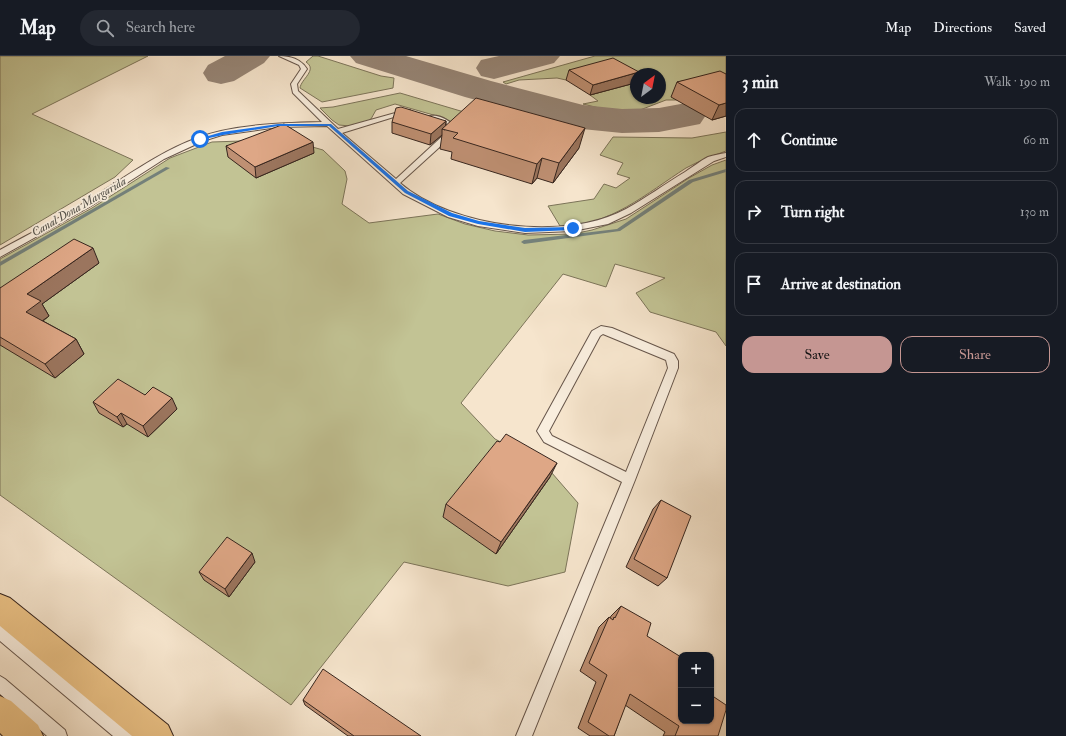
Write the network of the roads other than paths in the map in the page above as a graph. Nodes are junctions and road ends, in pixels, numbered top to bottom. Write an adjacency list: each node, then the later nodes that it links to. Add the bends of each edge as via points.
1 (282, 56): 2 (lane, via 301,64 304,69 294,84 296,92)
2 (330, 124): 3 (lane); 6 (lane, via 278,125 222,133 200,139 161,158 88,204)
3 (338, 132): 5 (lane); 5 (lane, via 411,110 446,122 452,130)
4 (726, 155): 5 (lane, via 711,159 628,211 604,222 573,228 525,230 478,223 451,214 406,192)
5 (396, 183)
6 (0, 254)
7 (629, 480): 7 (lane, via 554,442 543,431 596,334 601,330 670,357 673,361 673,368); 16 (lane)
8 (0, 608): 15 (main road)
9 (0, 632): 14 (lane)
10 (0, 684): 13 (lane)
11 (0, 712): 12 (main road)
12 (27, 736)
13 (59, 736)
14 (125, 736)
15 (157, 736)
16 (524, 736)

